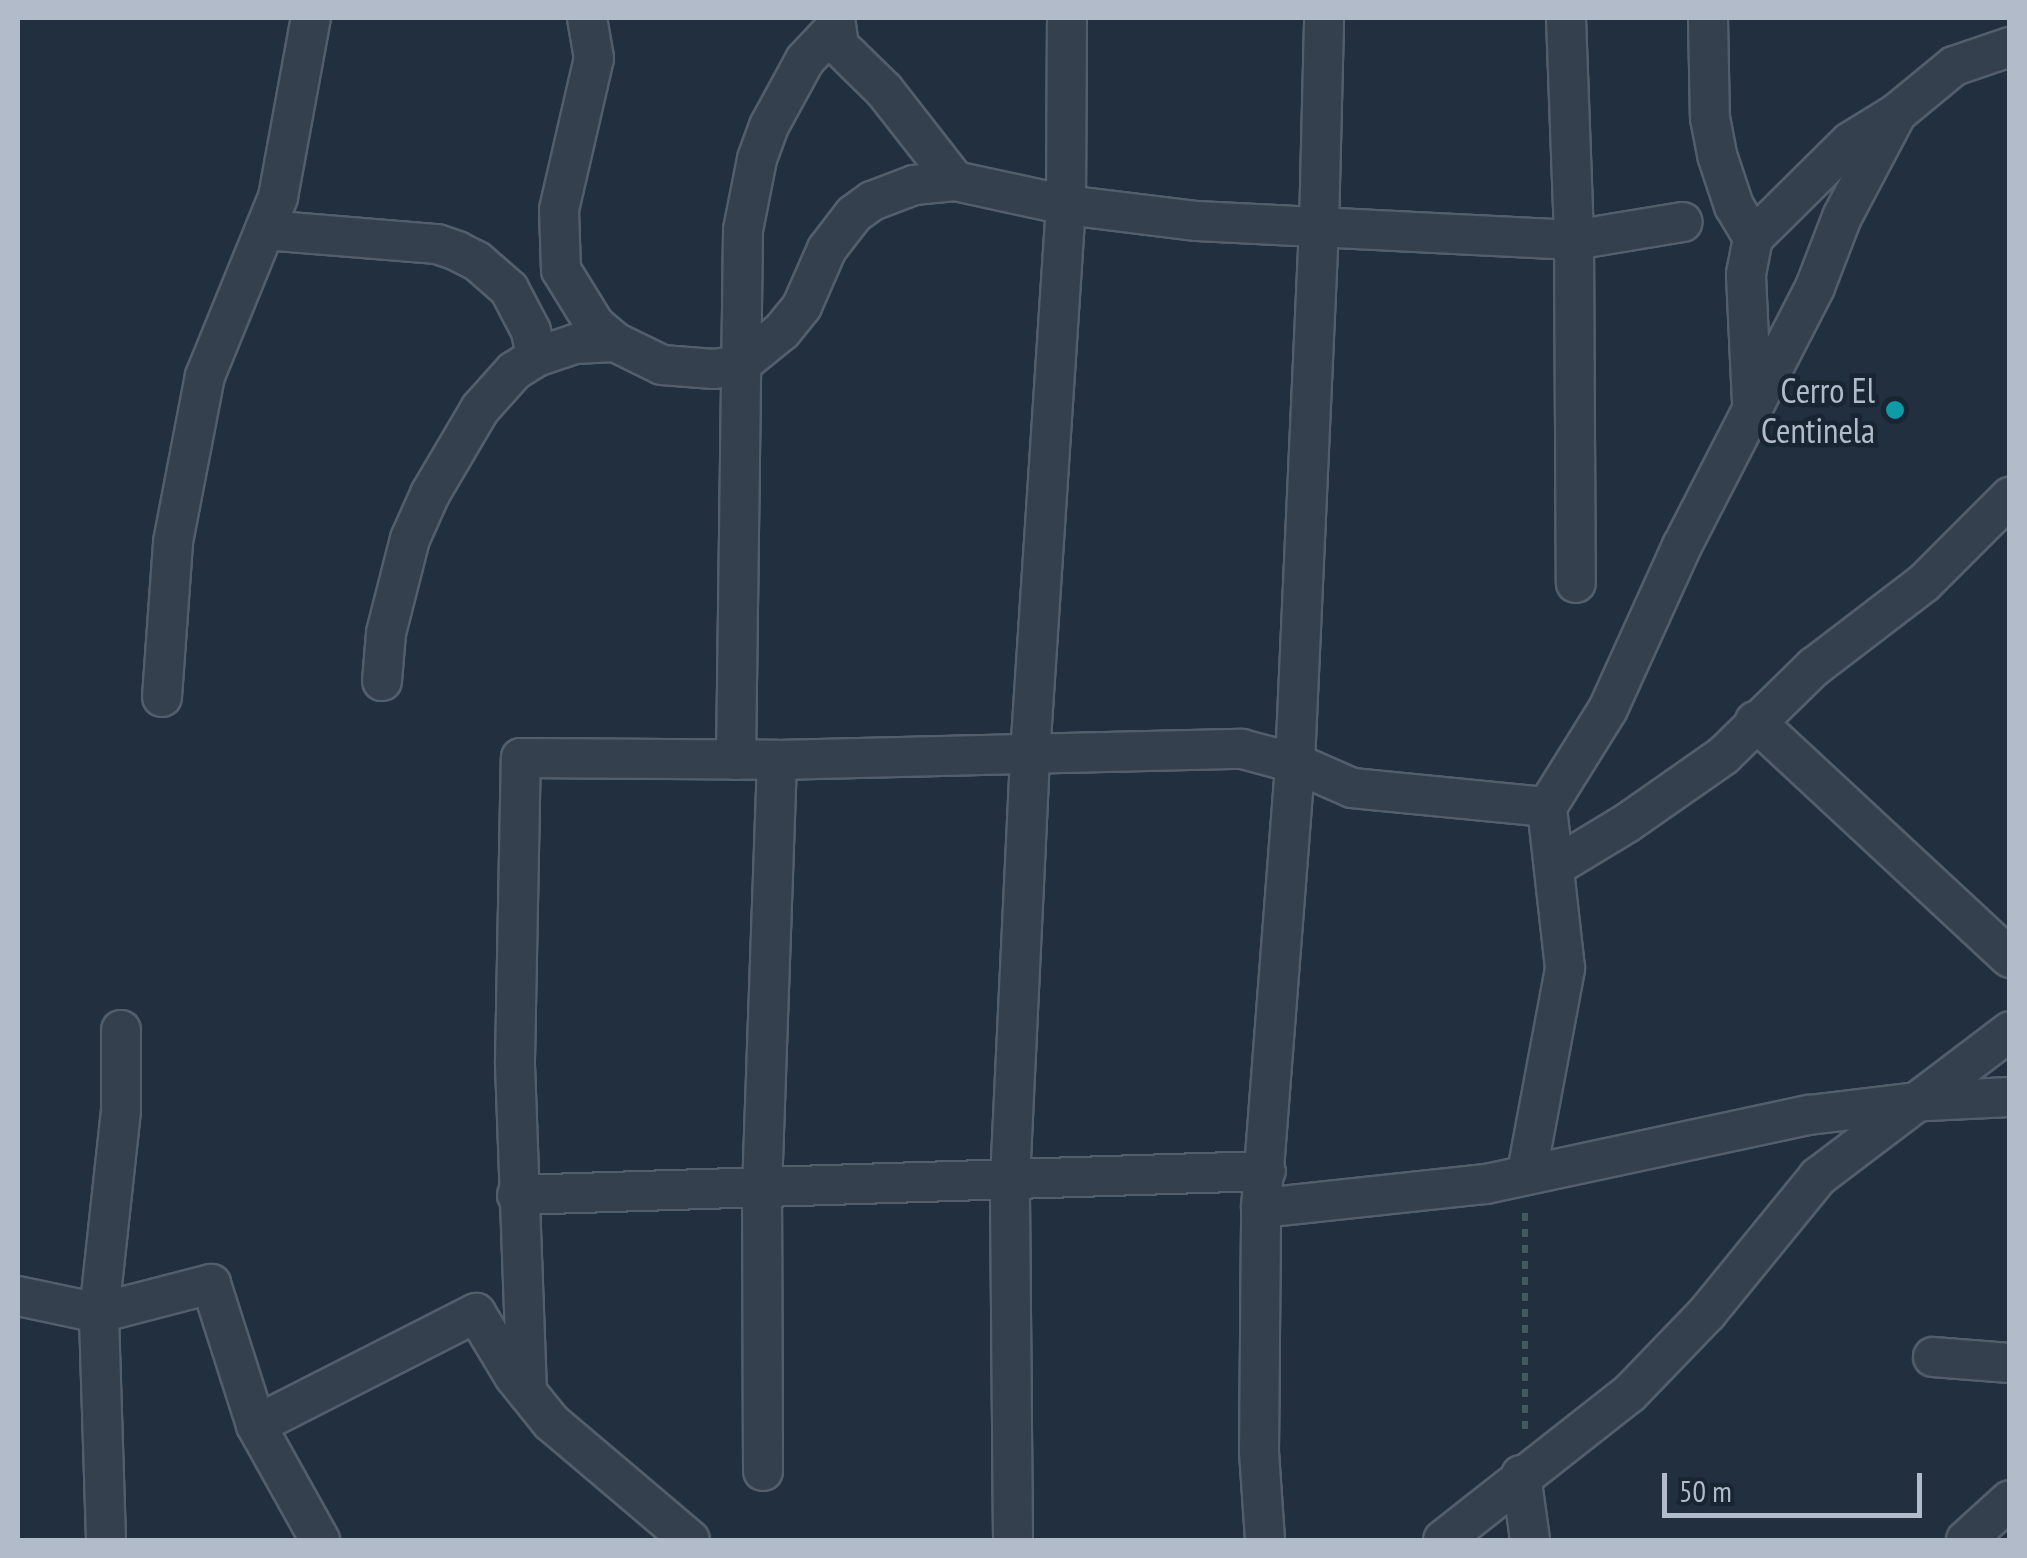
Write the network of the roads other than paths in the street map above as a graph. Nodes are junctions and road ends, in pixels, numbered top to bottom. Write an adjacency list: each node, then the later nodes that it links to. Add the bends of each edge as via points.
1 (311, 18): 14 (street, via 278,198)
2 (588, 18): 17 (street, via 594,58 559,210 562,270 581,308)
3 (1067, 18): 11 (street)
4 (1324, 18): 13 (street)
5 (1566, 18): 16 (street)
6 (1708, 18): 15 (street, via 1717,154)
7 (835, 23): 10 (street, via 839,46 884,90); 19 (street, via 784,93 756,160 743,230)
8 (2010, 47): 9 (street, via 1954,66)
9 (1898, 114): 15 (street, via 1850,142); 20 (street)
10 (955, 182): 11 (street); 19 (street, via 892,192 854,214 827,249 802,306)
11 (1066, 205): 13 (street); 26 (street)
12 (1682, 222): 16 (street)
13 (1319, 226): 16 (street); 29 (street)
14 (265, 230): 18 (street, via 437,244 477,260 509,289); 24 (street, via 206,376 173,542)
15 (1753, 238): 20 (street, via 1746,274)
16 (1574, 240): 22 (street)
17 (615, 342): 18 (street, via 574,344); 19 (street, via 675,367)
18 (536, 357): 23 (street, via 480,408 419,516 395,585)
19 (740, 364): 27 (street)
20 (1752, 404): 30 (street, via 1608,709)
21 (2010, 497): 25 (street, via 1924,583)
22 (1576, 583)
23 (382, 681)
24 (162, 697)
25 (1755, 722): 31 (street, via 1724,755); 32 (street)
26 (1030, 755): 28 (street); 29 (street, via 1242,749); 39 (street)
27 (736, 760): 28 (street); 41 (street, via 521,758)
28 (778, 760): 40 (street)
29 (1295, 763): 30 (street, via 1352,788); 37 (street)
30 (1547, 807): 31 (street)
31 (1556, 866): 38 (street, via 1565,968)
32 (2010, 958)
33 (121, 1030): 44 (street, via 121,1110)
34 (2010, 1031): 36 (street)
35 (2010, 1097): 36 (street)
36 (1915, 1102): 38 (street, via 1809,1114); 50 (street, via 1818,1178 1630,1394)
37 (1266, 1171): 39 (street); 42 (street)
38 (1527, 1172): 42 (street, via 1486,1184)
39 (1010, 1181): 40 (street); 55 (street)
40 (762, 1190): 41 (street); 49 (street)
41 (517, 1195): 47 (street)
42 (1261, 1208): 56 (street)
43 (18, 1296): 44 (street)
44 (99, 1312): 48 (street, via 210,1284); 52 (street)
45 (1933, 1356): 46 (street)
46 (2010, 1363)
47 (527, 1392): 48 (street, via 476,1313); 54 (street, via 551,1422)
48 (256, 1425): 53 (street)
49 (763, 1471)
50 (1521, 1476): 57 (street); 58 (street)
51 (2010, 1500): 59 (street)
52 (106, 1540)
53 (320, 1540)
54 (690, 1540)
55 (1012, 1540)
56 (1265, 1540)
57 (1443, 1540)
58 (1530, 1540)
59 (1966, 1540)

